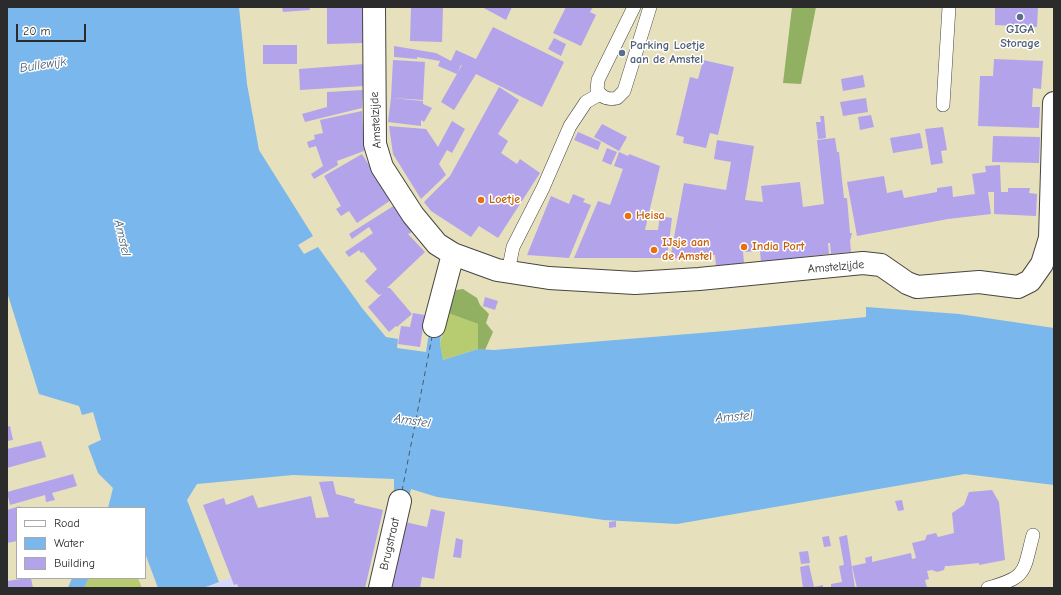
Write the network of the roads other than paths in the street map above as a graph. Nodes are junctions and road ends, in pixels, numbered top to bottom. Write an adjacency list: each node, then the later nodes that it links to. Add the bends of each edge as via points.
1 (374, 7): 8 (street, Amstelzijde, via 375,144 382,167 413,215 437,244)
2 (634, 7): 5 (lane, via 598,80 597,90)
3 (650, 7): 5 (lane, via 624,91 613,99)
4 (949, 7): 7 (lane)
5 (600, 94): 9 (lane, via 586,102 570,126 543,188 512,247)
6 (1054, 103): 9 (street, Amstelzijde, via 1050,238 1037,273 1022,286 979,282 917,287 881,265 863,263 635,283 549,278)
7 (943, 105)
8 (453, 254): 9 (street, Amstelzijde); 10 (street)
9 (508, 272)
10 (434, 326)
11 (400, 501): 13 (street, Brugstraat)
12 (1033, 535): 14 (lane, via 1024,571 1011,582)
13 (380, 588)
14 (988, 588)

